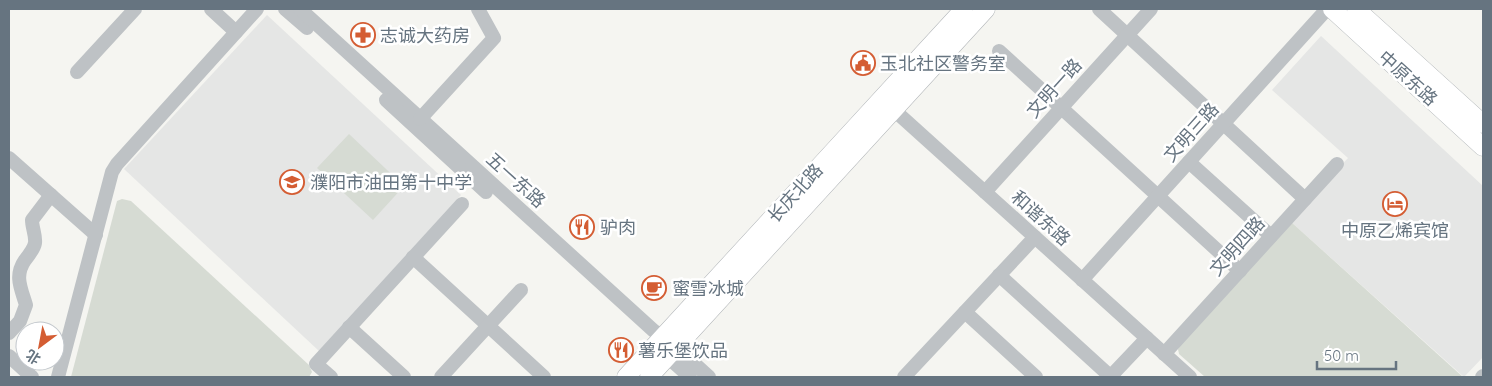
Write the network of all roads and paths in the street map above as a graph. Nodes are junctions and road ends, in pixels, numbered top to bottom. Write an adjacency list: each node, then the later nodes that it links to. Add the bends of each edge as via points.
1 (135, 9): 17 (street)
2 (211, 9): 14 (street)
3 (257, 9): 14 (street)
4 (285, 9): 45 (street, 五一东路)
5 (300, 9): 20 (street, 五一东路)
6 (478, 9): 20 (street, via 494,38)
7 (964, 9): 45 (main road, 长庆北路)
8 (986, 9): 19 (main road, 长庆北路)
9 (1099, 9): 15 (street)
10 (1151, 9): 15 (street, 文明一路)
11 (1327, 9): 21 (street, 文明三路)
12 (1332, 9): 23 (main road, 中原东路)
13 (1356, 9): 22 (main road, 中原东路)
14 (236, 32): 32 (street, via 117,164 112,172)
15 (1127, 35): 18 (street, 文明一路); 21 (street)
16 (999, 52): 18 (street)
17 (77, 72)
18 (1061, 108): 27 (street, 文明一路); 29 (street)
19 (894, 110): 27 (street, 和谐东路); 45 (main road, 长庆北路)
20 (420, 119): 45 (street, 五一东路, via 654,331)
21 (1223, 124): 25 (street, 文明三路); 30 (street)
22 (1483, 124)
23 (1483, 147)
24 (9, 158): 28 (street)
25 (1189, 162): 29 (street, 文明三路); 33 (street)
26 (1337, 164): 30 (street, 文明四路)
27 (985, 192): 34 (street, 和谐东路)
28 (51, 195): 32 (street); 43 (street, via 32,220 35,245 20,267 18,276 26,305 20,321)
29 (1158, 196): 36 (street); 38 (street, 文明三路)
30 (1305, 199): 33 (street, 文明四路)
31 (462, 204): 35 (street)
32 (96, 235): 50 (street)
33 (1271, 236): 36 (street, 文明四路)
34 (1035, 237): 37 (street); 38 (street, 和谐东路)
35 (413, 258): 41 (street); 42 (street)
36 (1240, 271): 46 (street, 文明四路)
37 (999, 275): 40 (street); 60 (street)
38 (1082, 280): 44 (street, 和谐东路)
39 (521, 290): 41 (street)
40 (965, 312): 58 (street); 59 (street)
41 (488, 326): 52 (street); 53 (street)
42 (349, 327): 48 (street, via 316,364); 51 (street)
43 (9, 333)
44 (1147, 338): 46 (street, 和谐东路); 60 (street)
45 (666, 346): 54 (main road, 长庆北路); 55 (main road, 长庆北路); 56 (street, 五一东路); 57 (street, 五一东路)
46 (1164, 354): 61 (street, 和谐东路)
47 (9, 356): 49 (street)
48 (326, 375)
49 (32, 377)
50 (58, 377)
51 (404, 377)
52 (440, 377)
53 (544, 377)
54 (626, 377)
55 (649, 377)
56 (690, 377)
57 (709, 377)
58 (904, 377)
59 (1036, 377)
60 (1111, 377)
61 (1190, 377)

